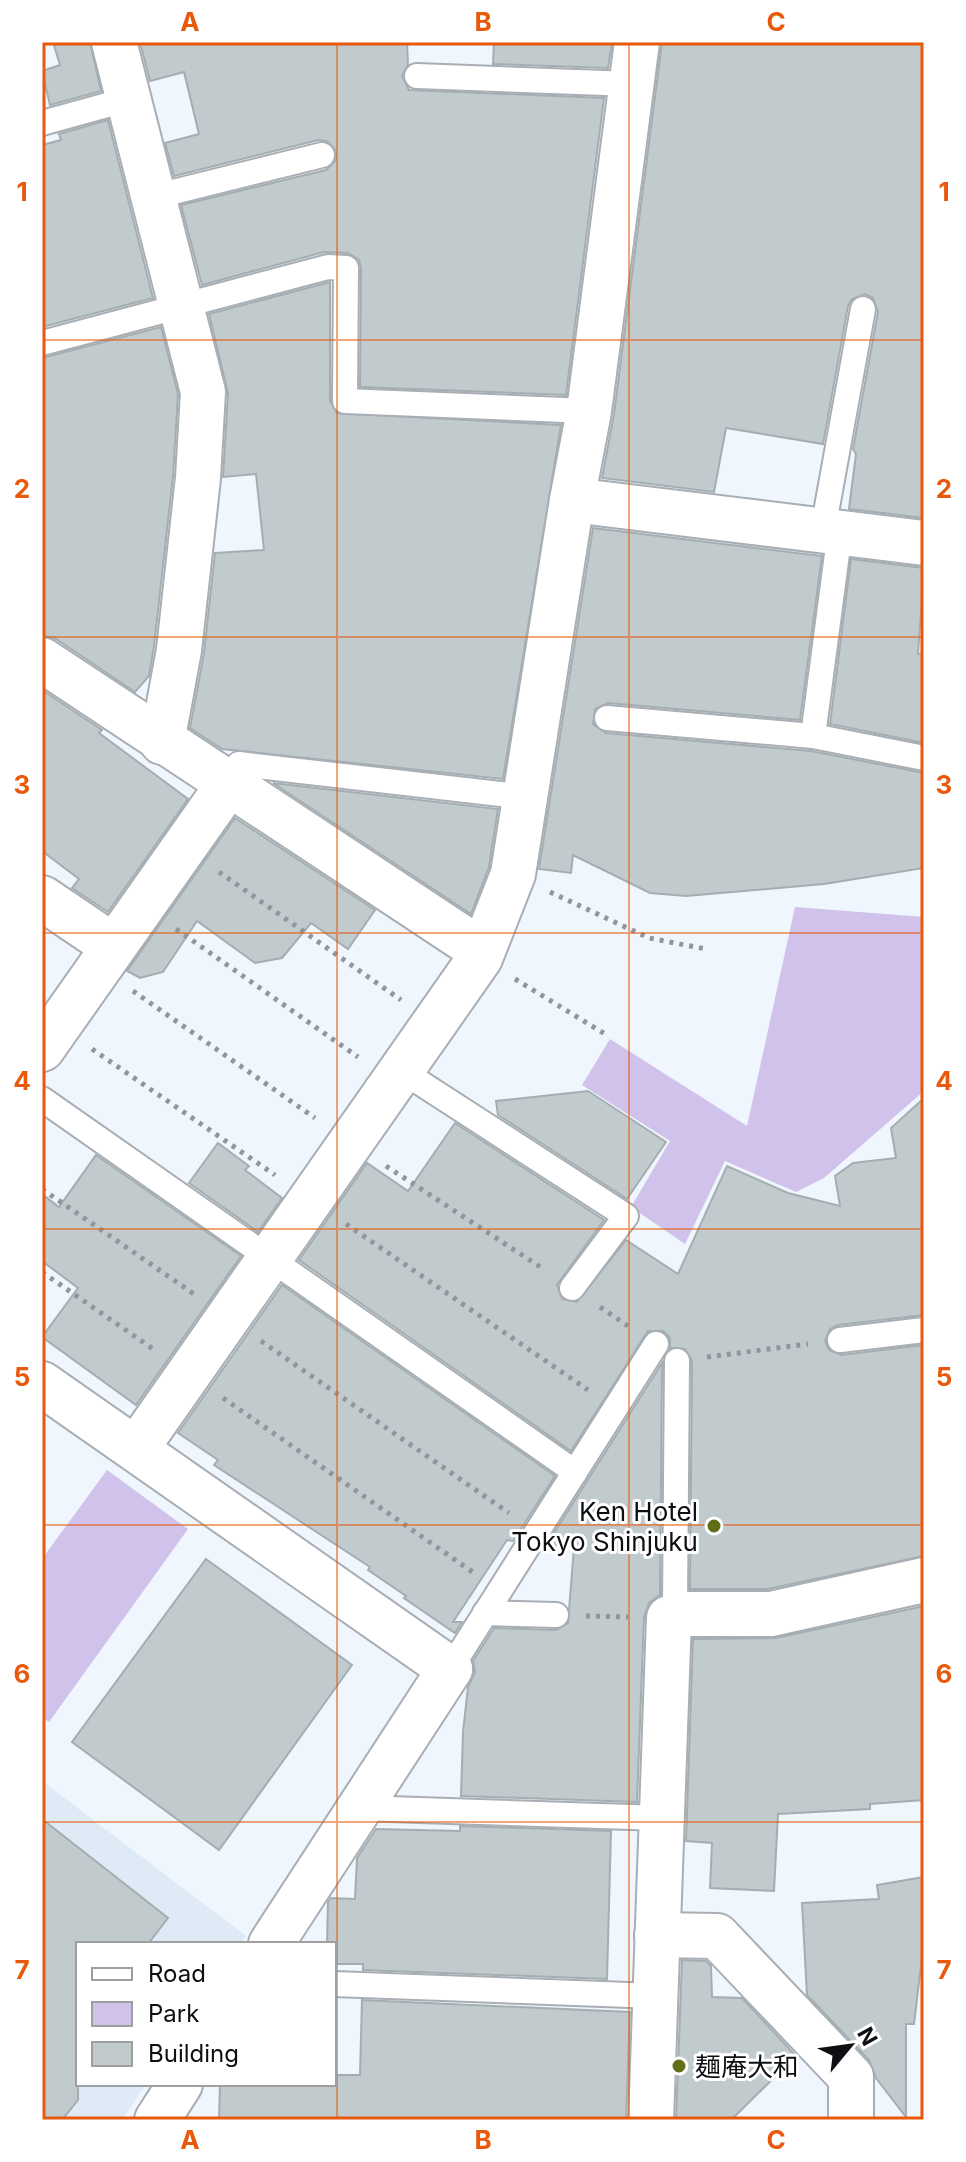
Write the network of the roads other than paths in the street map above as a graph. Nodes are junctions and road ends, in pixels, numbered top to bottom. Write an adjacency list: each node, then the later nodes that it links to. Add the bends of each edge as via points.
1 (114, 42): 4 (street)
2 (634, 63): 3 (lane); 11 (street)
3 (417, 76)
4 (129, 99): 5 (lane); 7 (street)
5 (42, 123)
6 (322, 155): 7 (lane)
7 (153, 197): 8 (street)
8 (181, 303): 10 (lane); 11 (lane, via 328,267 346,268 345,401); 18 (street, via 203,392 179,650)
9 (863, 309): 13 (lane)
10 (42, 343)
11 (589, 411): 12 (street)
12 (572, 500): 13 (street); 21 (street)
13 (831, 530): 14 (street); 17 (lane)
14 (924, 543)
15 (42, 660): 18 (street)
16 (607, 718): 17 (lane)
17 (813, 736): 19 (lane)
18 (162, 742): 20 (street)
19 (924, 758)
20 (228, 785): 21 (lane, via 239,764); 23 (street); 24 (street)
21 (526, 797): 24 (street, via 513,874)
22 (42, 898): 23 (street)
23 (113, 946): 25 (street)
24 (481, 954): 26 (street)
25 (42, 1049)
26 (398, 1076): 28 (street); 29 (lane, via 626,1216)
27 (42, 1099): 28 (lane)
28 (270, 1259): 35 (street); 36 (lane)
29 (572, 1288)
30 (924, 1330): 31 (lane)
31 (840, 1340)
32 (656, 1344): 36 (lane)
33 (677, 1361): 40 (lane, via 675,1603)
34 (42, 1384): 35 (street)
35 (136, 1449): 41 (street)
36 (575, 1472): 38 (lane)
37 (924, 1580): 40 (street, via 771,1614)
38 (485, 1613): 39 (lane); 41 (lane)
39 (556, 1615)
40 (669, 1618): 43 (street)
41 (450, 1669): 42 (street)
42 (359, 1808): 43 (lane); 45 (street)
43 (662, 1818): 44 (street)
44 (657, 1935): 47 (street); 51 (street, via 717,1936 851,2077)
45 (272, 1942)
46 (336, 1984): 47 (lane)
47 (656, 1996): 50 (street)
48 (179, 2086): 49 (street)
49 (157, 2120)
50 (651, 2120)
51 (851, 2120)

